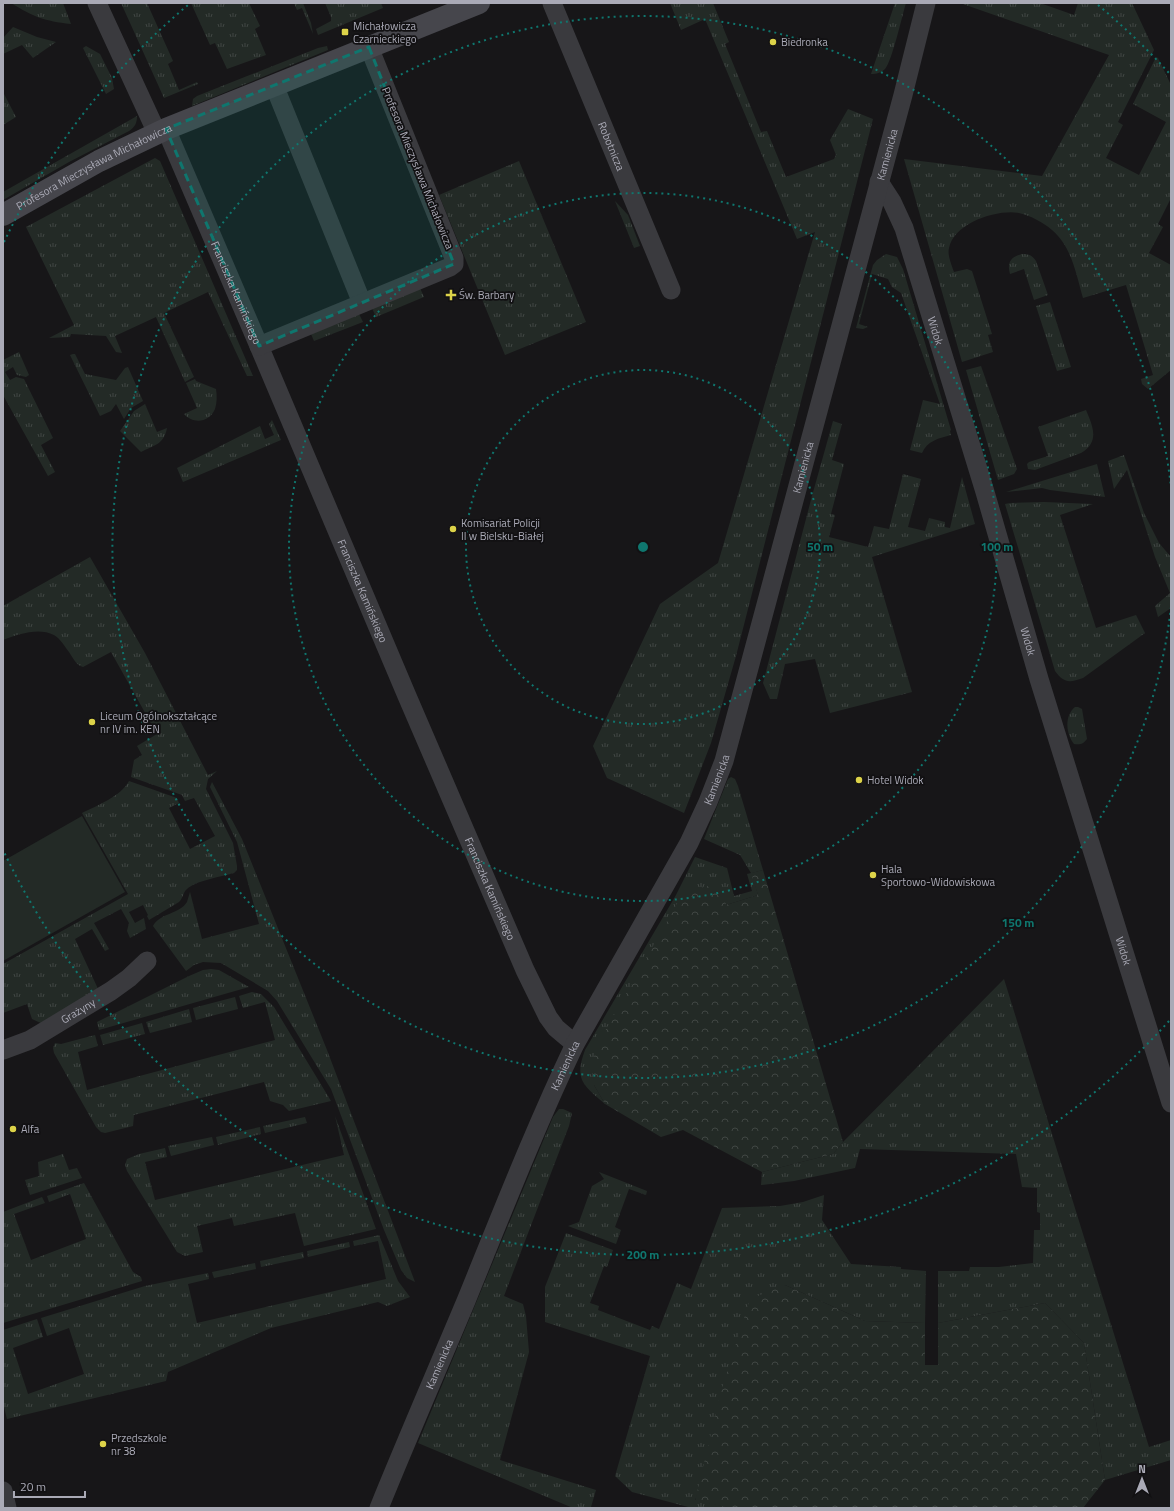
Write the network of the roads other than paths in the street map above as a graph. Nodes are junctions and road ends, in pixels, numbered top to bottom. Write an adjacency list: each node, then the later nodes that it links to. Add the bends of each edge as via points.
1 (98, 3): 7 (street, Franciszka Kamińskiego)
2 (552, 3): 10 (street, Robotnicza)
3 (926, 3): 8 (street, Kamienicka)
4 (469, 5): 5 (street, Profesora Mieczysława Michałowicza)
5 (370, 47): 6 (street, Profesora Mieczysława Michałowicza); 11 (street, Profesora Mieczysława Michałowicza, via 454,258 454,264)
6 (274, 85): 7 (street, Profesora Mieczysława Michałowicza); 11 (street)
7 (162, 131): 9 (street, Profesora Mieczysława Michałowicza, via 98,161); 12 (street, Franciszka Kamińskiego)
8 (879, 182): 14 (street, Kamienicka, via 724,760 689,843); 16 (street, Widok, via 904,228 1041,686)
9 (3, 215)
10 (671, 290)
11 (362, 303): 12 (street, Profesora Mieczysława Michałowicza)
12 (259, 346): 14 (street, Franciszka Kamińskiego, via 400,682 525,970 548,1017 556,1028)
13 (147, 961): 15 (street, Grażyny, via 129,978 104,995 30,1040)
14 (575, 1044): 19 (street, Kamienicka, via 537,1125)
15 (3, 1050)
16 (1171, 1103)
17 (3, 1491): 18 (street)
18 (7, 1508)
19 (379, 1508)

